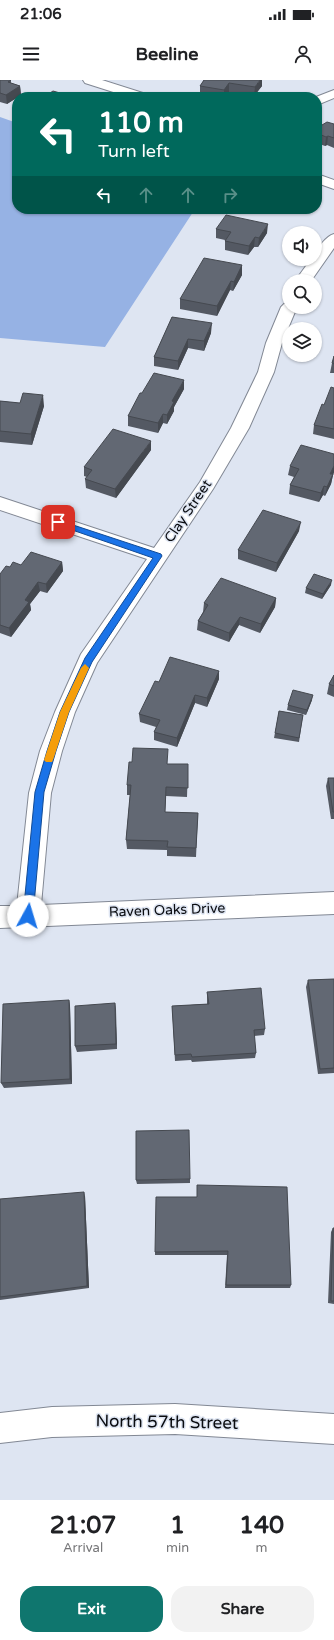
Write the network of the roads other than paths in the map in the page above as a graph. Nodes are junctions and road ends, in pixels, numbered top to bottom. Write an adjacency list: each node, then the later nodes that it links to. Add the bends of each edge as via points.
1 (89, 80): 2 (street)
2 (126, 92)
3 (334, 94): 4 (street)
4 (322, 99)
5 (322, 180): 6 (street)
6 (334, 185)
7 (334, 238): 8 (street)
8 (308, 274)
9 (286, 314): 11 (street, Clay Street, via 266,372 240,428 207,485)
10 (0, 503): 11 (street)
11 (158, 556): 13 (street, Clay Street, via 88,660 65,712 40,792)
12 (334, 903): 13 (street, Raven Oaks Drive)
13 (28, 916): 14 (street, Raven Oaks Drive)
14 (0, 917)
15 (0, 1428): 16 (street, North 57th Street, via 52,1422 175,1419)
16 (334, 1429)

